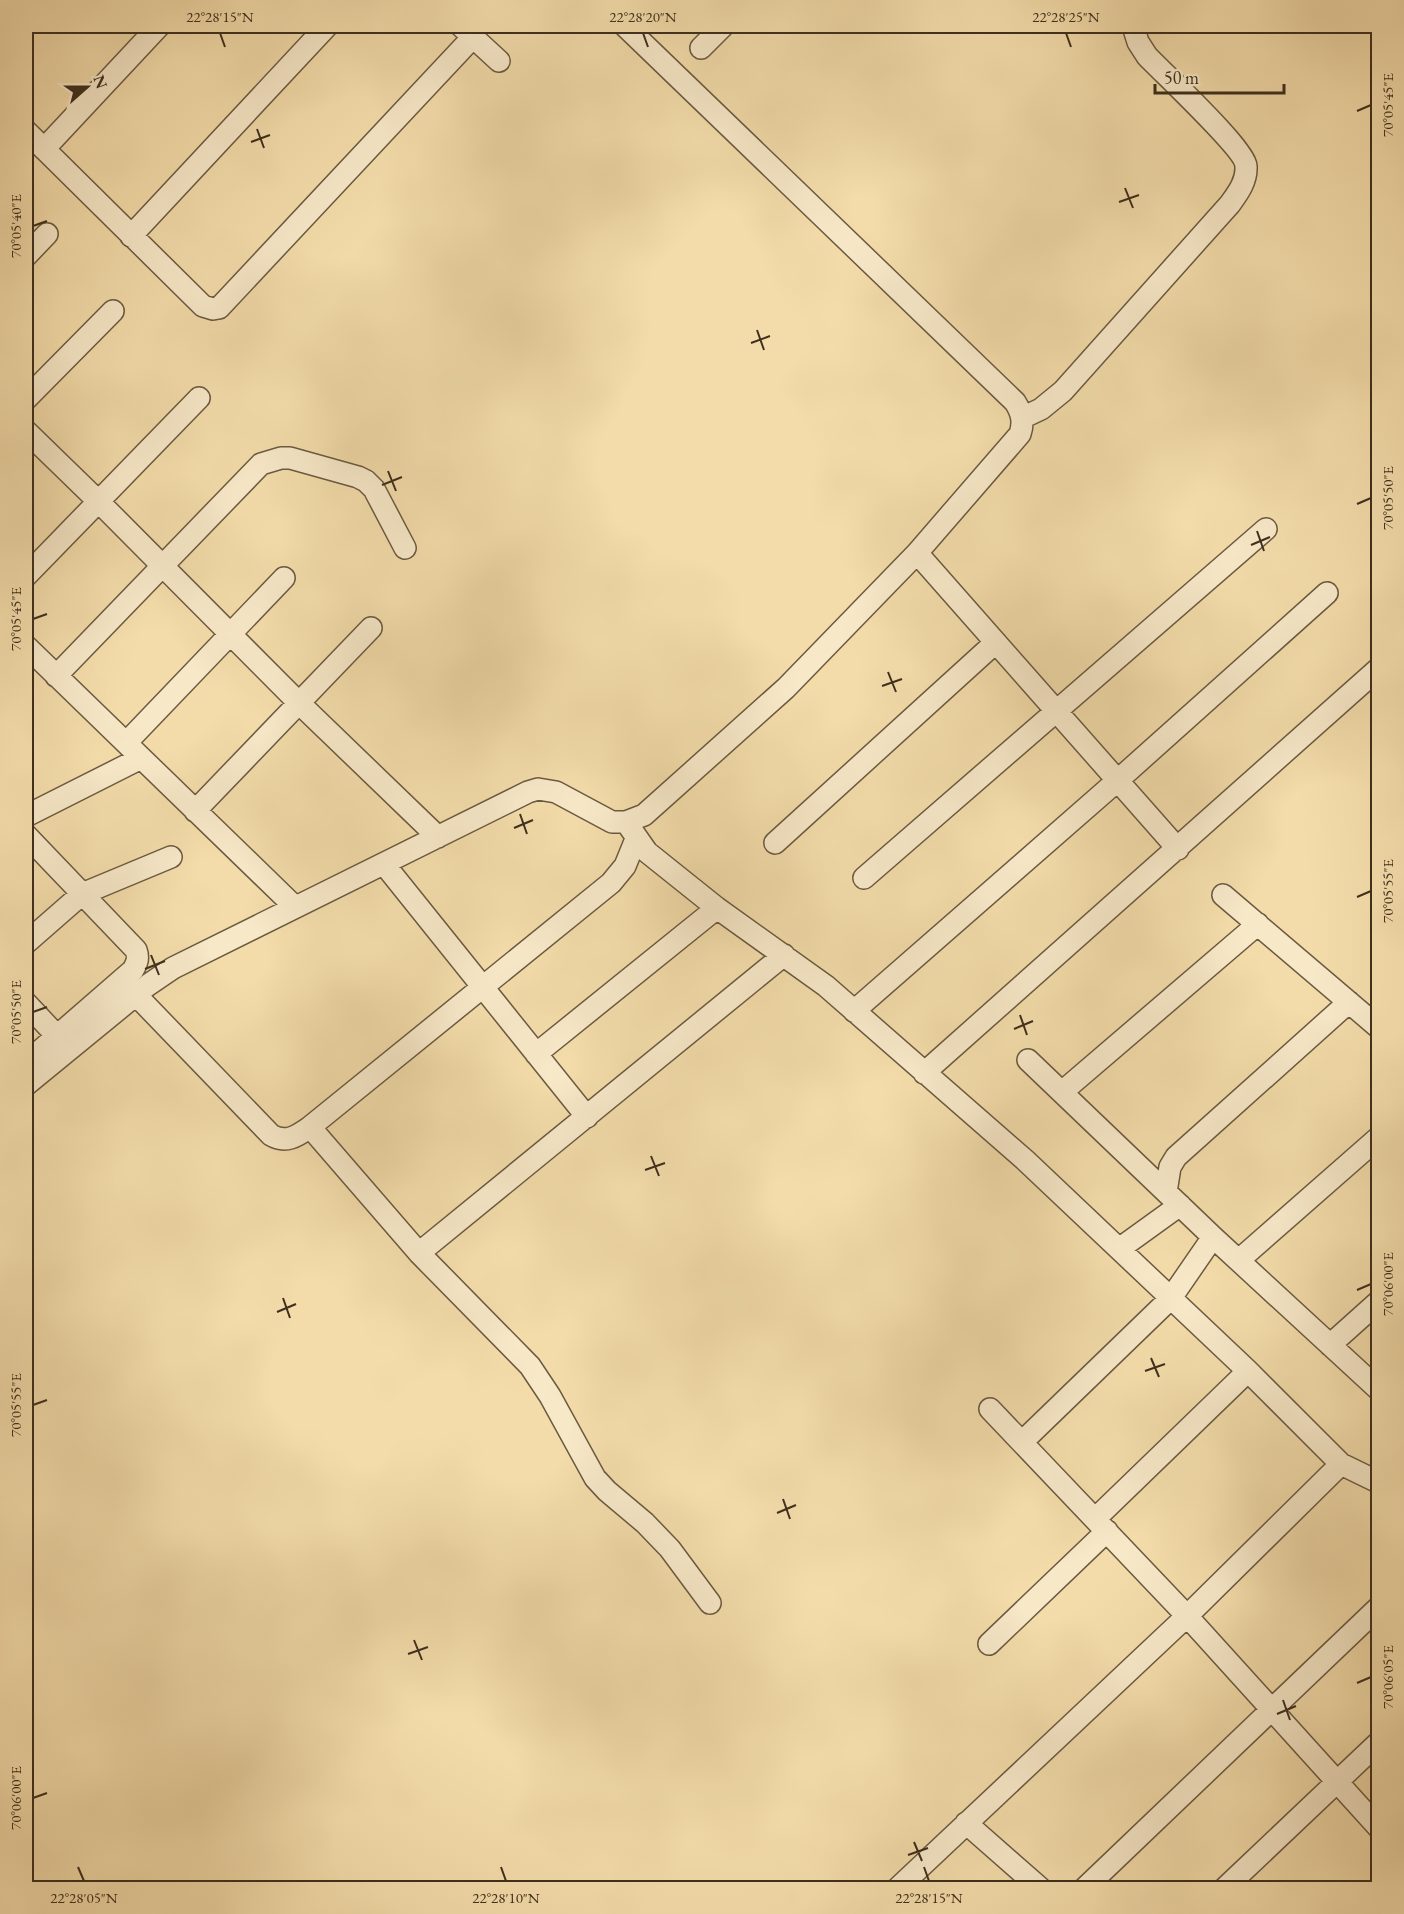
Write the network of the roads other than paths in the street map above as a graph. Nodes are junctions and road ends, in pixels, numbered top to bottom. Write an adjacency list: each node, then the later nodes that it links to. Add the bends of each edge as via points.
1 (159, 26): 10 (street)
2 (327, 26): 12 (street)
3 (625, 26): 17 (street, via 1015,402)
4 (723, 26): 7 (street)
5 (1133, 26): 17 (street, via 1147,56 1236,147 1246,166 1245,177 1230,204 1063,391)
6 (467, 31): 8 (street); 12 (street, via 219,308 203,306)
7 (701, 48)
8 (499, 61)
9 (26, 130): 10 (street)
10 (44, 149): 12 (street)
11 (47, 234): 13 (street)
12 (131, 236)
13 (26, 256)
14 (113, 311): 16 (street)
15 (199, 398): 19 (street)
16 (26, 399)
17 (1022, 418): 22 (street, via 1020,434)
18 (26, 432): 19 (street)
19 (98, 501): 23 (street); 24 (street)
20 (1266, 529): 34 (street)
21 (405, 548): 23 (street, via 374,489 366,482 281,458 261,464)
22 (917, 553): 29 (street); 40 (street, via 786,688)
23 (162, 566): 28 (street); 32 (street)
24 (26, 576)
25 (284, 578): 28 (street)
26 (1327, 593): 37 (street)
27 (371, 628): 33 (street)
28 (230, 634): 33 (street); 35 (street)
29 (995, 643): 34 (street); 43 (street)
30 (26, 646): 32 (street)
31 (1378, 669): 44 (street)
32 (56, 676): 35 (street)
33 (299, 703): 38 (street); 42 (street)
34 (1055, 711): 37 (street); 47 (street)
35 (126, 743): 36 (street)
36 (141, 758): 38 (street); 39 (street)
37 (1117, 781): 44 (street); 59 (street)
38 (195, 811): 50 (street)
39 (26, 816)
40 (631, 831): 42 (street, via 556,792 538,789); 51 (street, via 647,852); 55 (street, via 625,866 611,883)
41 (26, 835): 48 (street)
42 (438, 837): 46 (street)
43 (775, 843)
44 (1178, 849): 65 (street)
45 (171, 857): 48 (street)
46 (384, 864): 50 (street); 55 (street)
47 (864, 878)
48 (82, 894): 53 (street); 61 (street, via 136,950 137,963)
49 (1222, 895): 52 (street)
50 (295, 907): 56 (street, via 173,968)
51 (717, 908): 54 (street); 62 (street)
52 (1258, 924): 57 (street); 67 (street)
53 (26, 943)
54 (784, 955): 59 (street); 68 (street)
55 (483, 987): 62 (street); 69 (street)
56 (136, 995): 66 (street); 69 (street, via 271,1136 286,1139)
57 (1349, 1002): 60 (street); 71 (street, via 1176,1157 1170,1167)
58 (26, 1003): 61 (street)
59 (854, 1011): 65 (street)
60 (1378, 1027)
61 (57, 1036): 64 (street)
62 (536, 1054): 68 (street)
63 (1028, 1060): 67 (street)
64 (26, 1063)
65 (924, 1073): 73 (street, via 1025,1160)
66 (26, 1085)
67 (1062, 1092): 71 (street)
68 (587, 1118): 74 (street)
69 (310, 1126): 74 (street)
70 (1378, 1138): 75 (street)
71 (1173, 1199): 72 (street); 73 (street)
72 (1213, 1237): 75 (street); 76 (street)
73 (1119, 1249): 76 (street)
74 (419, 1253): 86 (street, via 530,1366 595,1478 670,1549)
75 (1239, 1260): 78 (street)
76 (1171, 1298): 79 (street); 82 (street)
77 (1378, 1302): 78 (street)
78 (1330, 1345): 80 (street)
79 (1248, 1371): 83 (street); 85 (street)
80 (1378, 1389)
81 (990, 1409): 82 (street)
82 (1022, 1442): 85 (street)
83 (1341, 1464): 84 (street); 88 (street)
84 (1378, 1482)
85 (1101, 1525): 88 (street); 89 (street)
86 (710, 1603)
87 (1378, 1608): 90 (street)
88 (1187, 1616): 90 (street); 93 (street)
89 (989, 1644)
90 (1272, 1710): 92 (street); 97 (street)
91 (1378, 1743): 92 (street)
92 (1338, 1782): 94 (street); 98 (street)
93 (966, 1823): 95 (street); 96 (street)
94 (1378, 1827)
95 (898, 1888)
96 (1040, 1888)
97 (1085, 1888)
98 (1225, 1888)

